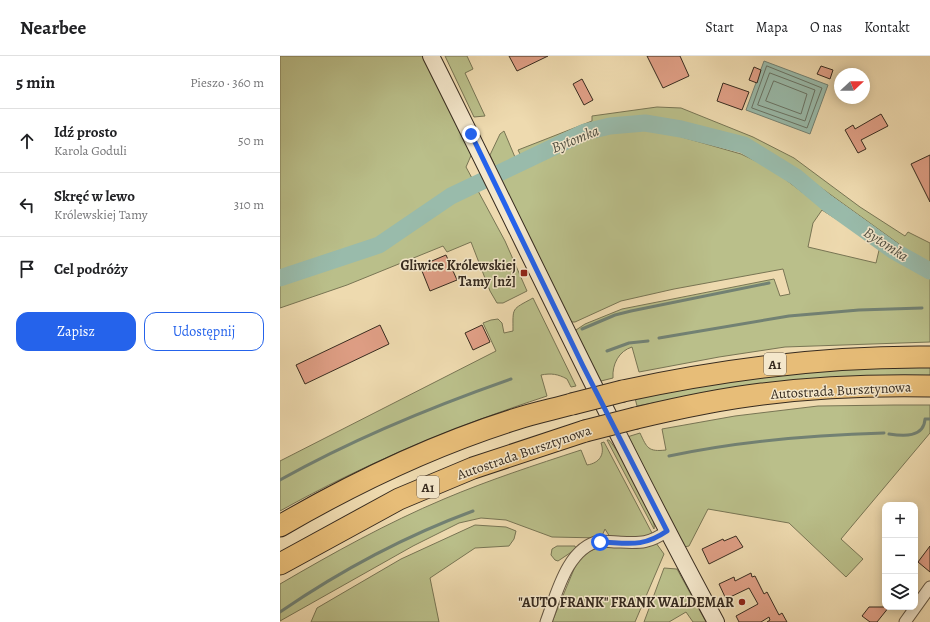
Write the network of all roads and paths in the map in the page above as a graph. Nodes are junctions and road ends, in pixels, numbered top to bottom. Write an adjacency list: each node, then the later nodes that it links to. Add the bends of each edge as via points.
1 (431, 56): 5 (street)
2 (930, 357): 4 (highway, Autostrada Bursztynowa / A1, bridge, via 884,357 753,366 684,378 572,404 516,419 389,469)
3 (930, 386): 6 (highway, Autostrada Bursztynowa / A1, bridge, via 817,388 762,394 698,404 585,431 474,468 399,499)
4 (280, 526)
5 (667, 531): 8 (street, via 653,541 600,542 588,546 564,573); 9 (street)
6 (280, 564)
7 (930, 588): 10 (street)
8 (546, 622)
9 (716, 622)
10 (905, 622)

